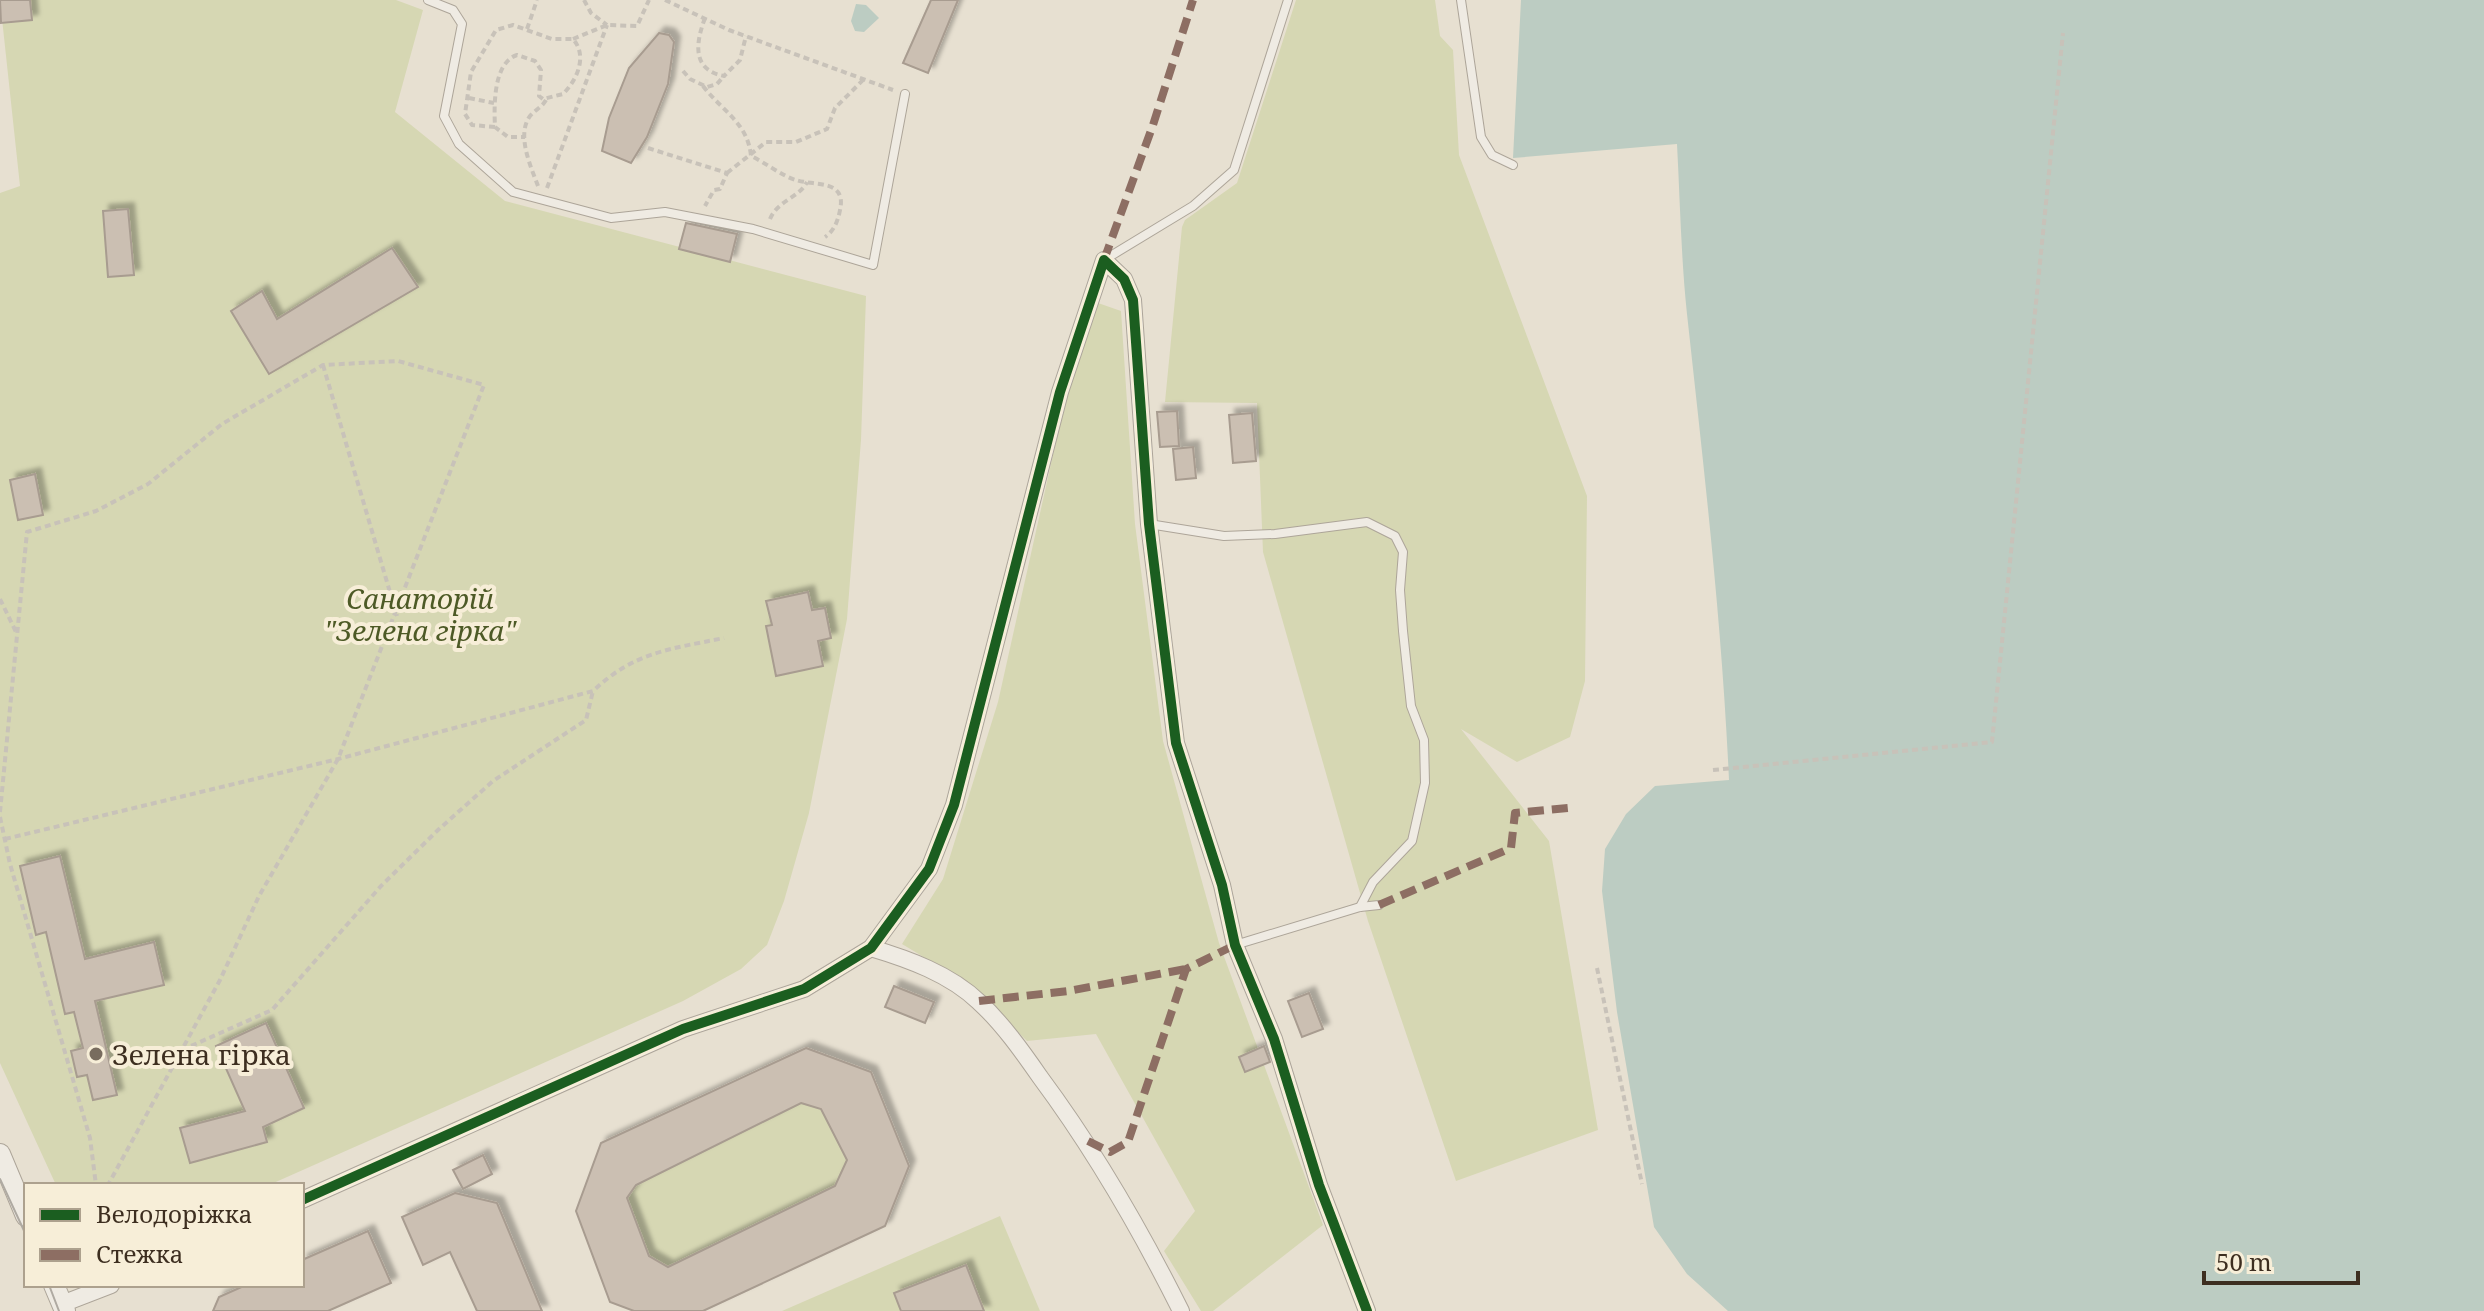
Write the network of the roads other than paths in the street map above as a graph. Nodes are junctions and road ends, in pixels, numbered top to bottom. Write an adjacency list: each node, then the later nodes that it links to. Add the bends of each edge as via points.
1 (428, 0): 4 (lane, via 453,10 462,24 444,101 444,116 459,144 513,192 611,218 665,212 764,232 873,265)
2 (1288, 0): 6 (lane, via 1234,170 1193,206)
3 (1461, 0): 5 (lane, via 1481,137 1492,155)
4 (905, 94)
5 (1513, 165)
6 (1104, 260): 7 (street, via 1124,279 1133,300); 11 (street, via 1060,392 954,805 929,869)
7 (1149, 524): 9 (lane, via 1224,536 1367,522 1395,536 1403,552 1403,631 1411,706 1424,740 1425,783 1412,841 1373,882); 10 (street, via 1176,743 1222,885)
8 (1379, 905): 9 (lane)
9 (1360, 907): 10 (lane)
10 (1235, 945): 18 (street, via 1274,1039 1319,1185)
11 (871, 948): 13 (street, via 804,989 683,1029); 17 (street, via 906,958 953,982 979,1001 1018,1046 1088,1141)
12 (0, 1154): 14 (street)
13 (304, 1199)
14 (24, 1211)
15 (104, 1287): 16 (street)
16 (61, 1300)
17 (1181, 1311)
18 (1367, 1311)

